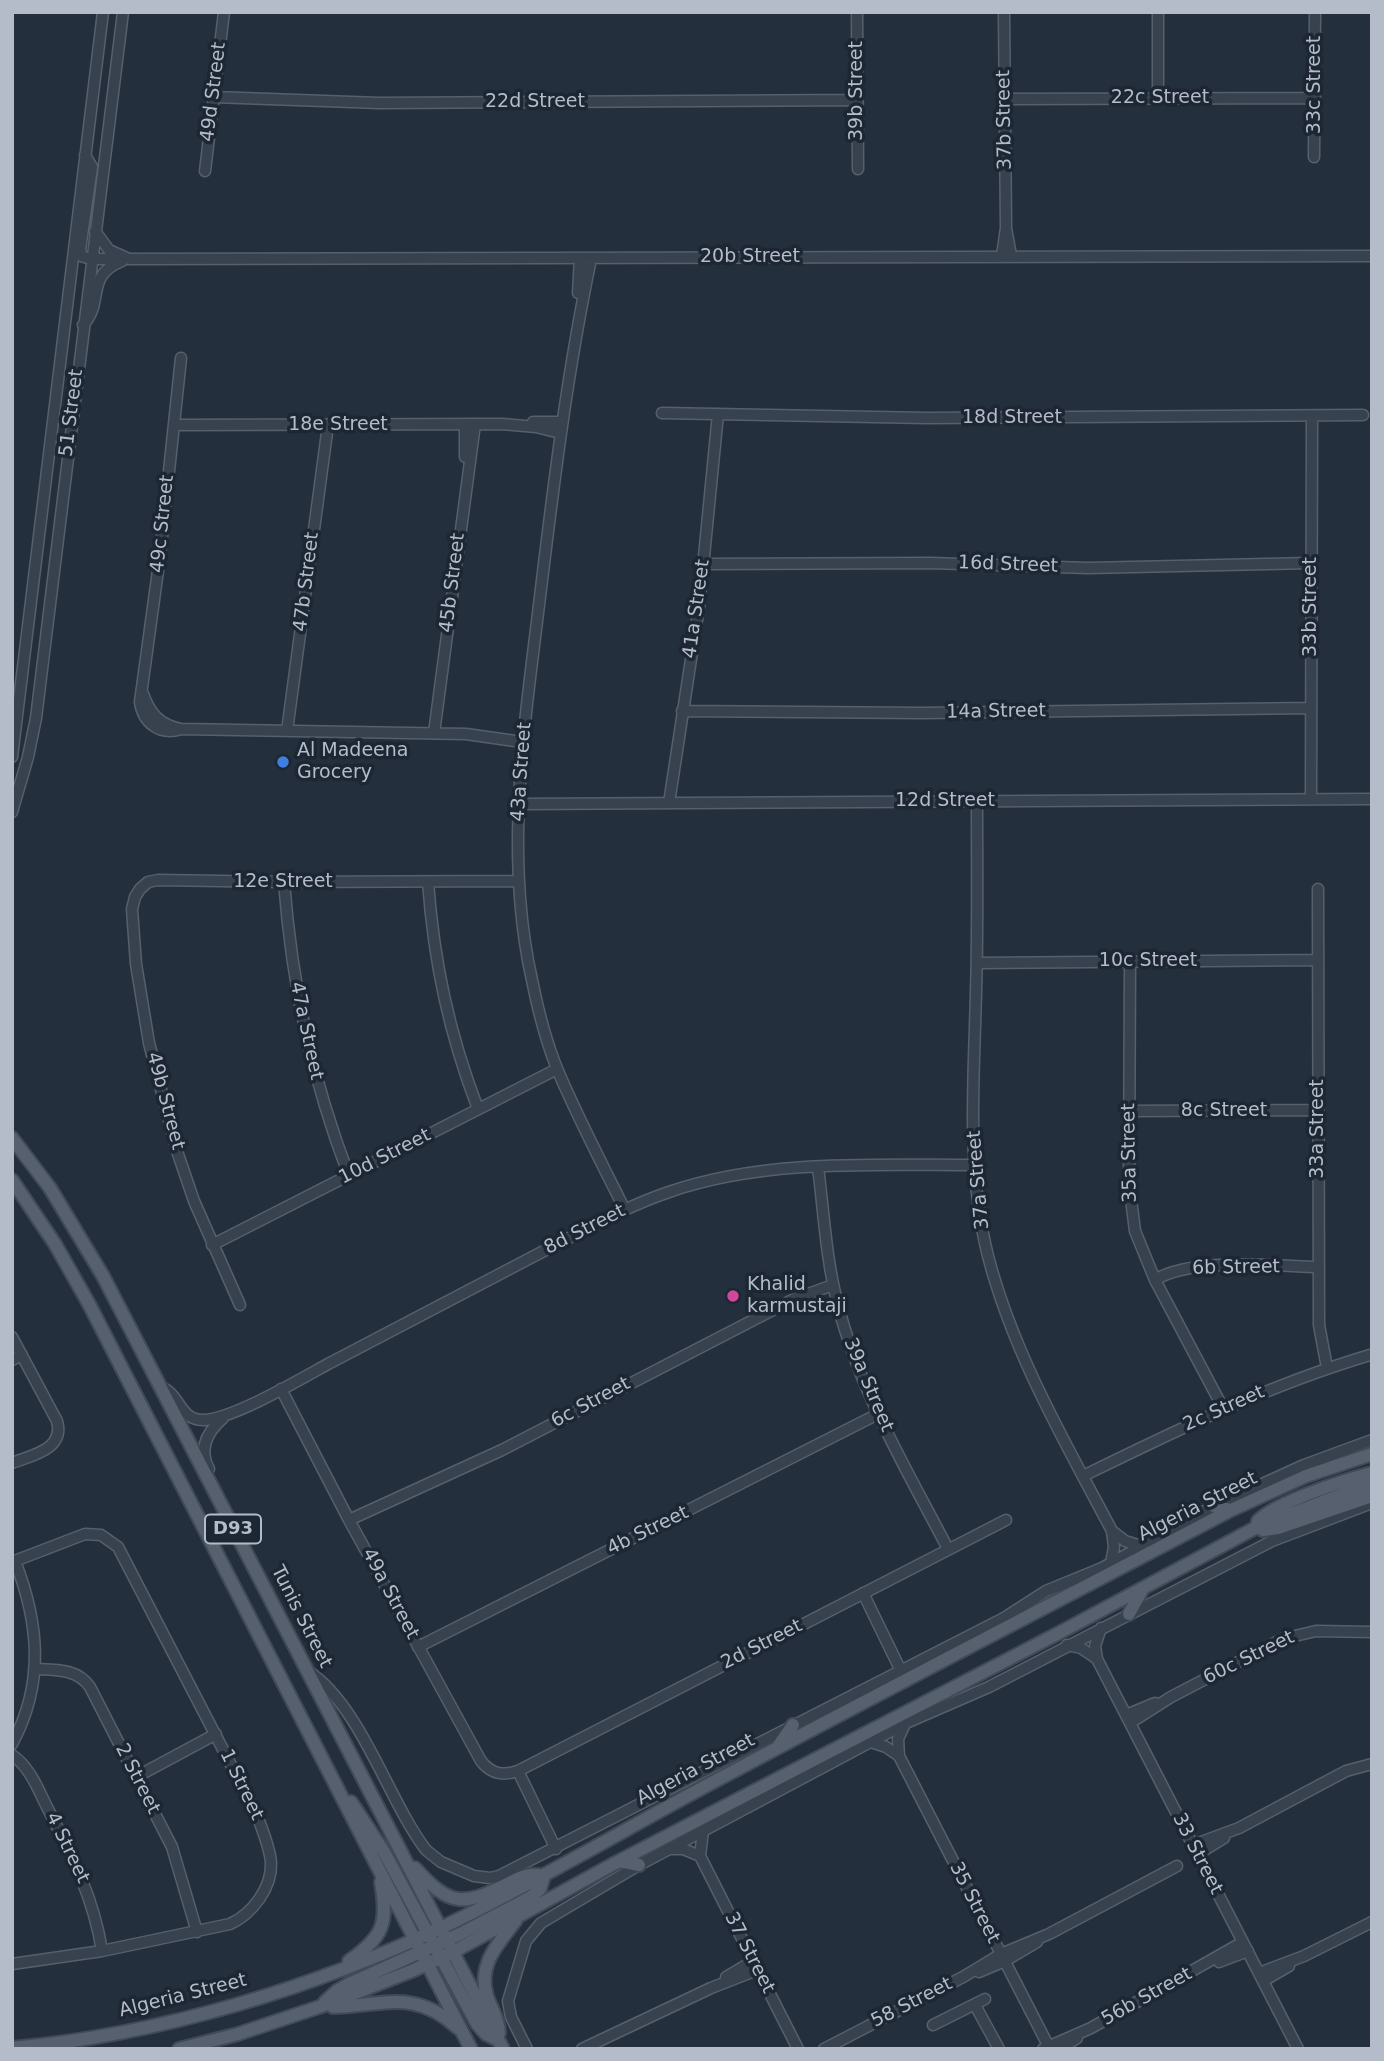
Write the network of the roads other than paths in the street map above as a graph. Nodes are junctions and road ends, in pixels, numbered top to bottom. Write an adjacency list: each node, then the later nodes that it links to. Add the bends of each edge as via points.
1 (103, 12): 15 (street, 51 Street)
2 (117, 12): 9 (street)
3 (123, 12): 9 (street, 51 Street)
4 (224, 12): 10 (street, 49d Street)
5 (857, 12): 14 (street, 39b Street)
6 (1004, 12): 13 (street, 37b Street)
7 (1158, 12): 11 (street)
8 (1315, 12): 12 (street, 33c Street)
9 (120, 35): 19 (street, 51 Street)
10 (214, 97): 14 (street, 22d Street, via 379,103); 18 (street, 49d Street)
11 (1158, 97): 12 (street, 22c Street); 13 (street, 22c Street)
12 (1315, 98): 16 (street, 33c Street)
13 (1005, 99): 20 (street, 37b Street)
14 (857, 100): 17 (street, 39b Street)
15 (85, 155): 24 (street, via 92,167 80,250 81,256); 42 (street, 51 Street)
16 (1314, 158)
17 (858, 169)
18 (205, 171)
19 (95, 231): 23 (street, via 108,250); 24 (street, 51 Street)
20 (1006, 256): 21 (street, 20b Street); 22 (street, 20b Street)
21 (1372, 256)
22 (585, 258): 23 (street, 20b Street); 34 (street, 43a Street)
23 (129, 259): 24 (street, 20b Street); 25 (street, via 100,276 91,314)
24 (91, 260): 25 (street, 51 Street)
25 (83, 325): 48 (street, 51 Street, via 36,718)
26 (181, 358): 32 (street, 49c Street)
27 (662, 413): 28 (street, 18d Street)
28 (718, 414): 30 (street, 18d Street); 36 (street, 41a Street)
29 (1363, 415): 30 (street, 18d Street)
30 (1312, 416): 35 (street, 33b Street)
31 (470, 424): 33 (street, 18e Street); 34 (street, 18e Street); 40 (street, 45b Street, via 439,687)
32 (174, 425): 33 (street, 18e Street); 39 (street, 49c Street, via 142,690 150,718 181,729)
33 (324, 425): 39 (street, 47b Street)
34 (561, 427): 41 (street, 43a Street)
35 (1311, 563): 36 (street, 16d Street, via 1088,568); 37 (street, 33b Street)
36 (704, 564): 38 (street, 41a Street)
37 (1310, 708): 38 (street, 14a Street); 43 (street, 33b Street)
38 (682, 711): 46 (street, 41a Street)
39 (291, 731): 40 (street)
40 (438, 733): 41 (street)
41 (523, 737): 47 (street, 43a Street)
42 (12, 757)
43 (1311, 799): 44 (street, 12d Street); 45 (street, 12d Street)
44 (1372, 799)
45 (977, 801): 46 (street, 12d Street); 56 (street, 37a Street)
46 (669, 803): 47 (street, 12d Street)
47 (519, 804): 49 (street, 43a Street)
48 (12, 812)
49 (517, 881): 51 (street, 12e Street); 57 (street, 43a Street, via 531,977)
50 (284, 882): 51 (street, 12e Street); 52 (street, 12e Street, via 158,880); 64 (street, 47a Street, via 305,1034)
51 (428, 882): 58 (street, via 438,977)
52 (140, 889): 67 (street, 49b Street, via 132,915 149,1043 177,1151)
53 (1318, 889): 54 (street, 33a Street)
54 (1318, 960): 55 (street, 10c Street); 59 (street, 33a Street)
55 (1130, 961): 56 (street, 10c Street); 60 (street, 35a Street)
56 (977, 963): 62 (street, 37a Street)
57 (557, 1069): 58 (street, 10d Street); 66 (street, 43a Street)
58 (478, 1109): 64 (street, 10d Street)
59 (1318, 1110): 60 (street, 8c Street); 68 (street, 33a Street)
60 (1129, 1111): 69 (street, 35a Street, via 1130,1208)
61 (12, 1138): 76 (main road, Tunis Street / D93, via 78,1232)
62 (974, 1165): 63 (street, 8d Street); 87 (street, 37a Street, via 980,1216 1002,1303)
63 (818, 1167): 66 (street, 8d Street, via 716,1178); 70 (street, 39a Street)
64 (349, 1176): 67 (street, 10d Street)
65 (12, 1181): 125 (main road, D93, via 89,1304)
66 (625, 1210): 77 (street, 8d Street)
67 (212, 1245): 71 (street, 49b Street)
68 (1319, 1267): 69 (street, 6b Street, via 1193,1268); 75 (street, 33a Street, via 1319,1325)
69 (1155, 1280): 78 (street, 35a Street)
70 (832, 1285): 80 (street, 39a Street, via 852,1353); 94 (street, 6c Street, via 794,1298 502,1450)
71 (240, 1305)
72 (12, 1337): 74 (street)
73 (1370, 1355): 75 (street, 2c Street)
74 (17, 1357): 85 (street, via 57,1420 59,1431 51,1447)
75 (1326, 1368): 78 (street, 2c Street)
76 (159, 1387): 79 (street, 8d Street, via 170,1391 191,1418 211,1420); 90 (main road, Tunis Street / D93)
77 (281, 1389): 79 (street, 8d Street); 94 (street, 49a Street)
78 (1223, 1408): 87 (street, 2c Street)
79 (229, 1413): 90 (street, 8d Street, via 211,1430 203,1449)
80 (878, 1414): 99 (street, 39a Street); 108 (street, 4b Street)
81 (1372, 1440): 92 (street)
82 (1372, 1448): 84 (main road)
83 (1372, 1454): 84 (main road, Algeria Street)
84 (1353, 1459): 93 (main road, Algeria Street)
85 (12, 1463)
86 (1372, 1473): 96 (main road, via 1270,1511)
87 (1083, 1476): 97 (street, 37a Street)
88 (1372, 1483): 96 (main road)
89 (1372, 1496): 96 (main road, via 1278,1528)
90 (217, 1499): 111 (main road, Tunis Street / D93)
91 (1372, 1503): 104 (street, via 1272,1542)
92 (1214, 1506): 93 (main road); 98 (street)
93 (1231, 1510): 119 (main road, Algeria Street)
94 (349, 1520): 108 (street, 49a Street)
95 (1006, 1520): 99 (street, 2d Street)
96 (1257, 1527): 102 (main road)
97 (1112, 1531): 98 (street); 101 (street, 37a Street)
98 (1141, 1546): 101 (street)
99 (948, 1549): 103 (street, 2d Street)
100 (14, 1562): 110 (street, via 29,1598); 116 (street, 1 Street, via 85,1534 113,1542)
101 (1111, 1563): 112 (street, via 1046,1591)
102 (1143, 1588): 104 (main road); 132 (main road)
103 (863, 1593): 112 (street); 123 (street, 2d Street)
104 (1129, 1614): 105 (street)
105 (1101, 1629): 107 (street); 109 (street, via 1095,1646)
106 (1372, 1632): 113 (street, 60c Street, via 1328,1630 1293,1635)
107 (1067, 1645): 109 (street); 114 (street, via 989,1687)
108 (418, 1647): 123 (street, 49a Street, via 484,1765 498,1774)
109 (1097, 1659): 113 (street, 33 Street)
110 (34, 1669): 118 (street, via 27,1707); 124 (street, 2 Street, via 66,1671 84,1679)
111 (306, 1670): 127 (street, via 340,1703 419,1841 433,1857 474,1876 490,1878); 130 (main road, Tunis Street / D93)
112 (901, 1671): 115 (street)
113 (1128, 1719): 129 (street, 33 Street)
114 (906, 1723): 117 (street); 121 (street, via 898,1739)
115 (793, 1725): 119 (main road); 127 (street)
116 (216, 1734): 124 (street); 140 (street, 1 Street, via 257,1815 271,1868 250,1912 230,1924)
117 (871, 1742): 121 (street); 126 (street)
118 (12, 1744)
119 (778, 1747): 136 (main road, Algeria Street)
120 (12, 1755): 144 (street, 4 Street, via 30,1774 82,1878)
121 (899, 1756): 146 (street, 35 Street)
122 (1372, 1764): 129 (street, via 1346,1771)
123 (518, 1771): 127 (street)
124 (136, 1777): 140 (street, 2 Street, via 172,1847)
125 (334, 1782): 135 (main road, D93); 139 (main road)
126 (703, 1831): 128 (street); 131 (street)
127 (556, 1849)
128 (667, 1850): 131 (street, via 683,1849); 133 (street)
129 (1195, 1850): 142 (street, 33 Street)
130 (401, 1853): 136 (main road, via 435,1889 455,1899 478,1898 525,1875); 139 (main road, Tunis Street / D93)
131 (700, 1856): 149 (street, 37 Street)
132 (620, 1861): 133 (main road); 137 (main road)
133 (639, 1865): 163 (street, via 530,1934 508,2001)
134 (1177, 1866): 146 (street, 58 Street)
135 (379, 1869): 141 (main road, D93); 150 (main road, via 385,1907 382,1929 371,1944)
136 (544, 1876): 139 (main road, Algeria Street); 143 (main road, via 536,1894)
137 (522, 1914): 143 (main road); 158 (main road, via 493,1950 485,1969 485,1988 498,2021)
138 (1372, 1923): 151 (street)
139 (435, 1930): 141 (main road, Algeria Street); 143 (main road, Tunis Street / D93)
140 (197, 1931): 144 (street, 1 Street)
141 (415, 1939): 145 (main road, D93); 150 (main road, Algeria Street)
142 (1245, 1947): 151 (street, 33 Street); 156 (street, 56b Street)
143 (444, 1949): 145 (main road); 148 (main road); 158 (main road, Tunis Street, via 477,2024)
144 (102, 1951): 147 (street, 1 Street)
145 (421, 1952): 148 (main road, D93); 154 (main road, via 342,1987)
146 (1003, 1958): 160 (street, 35 Street); 166 (street, 58 Street)
147 (12, 1964)
148 (428, 1964): 154 (main road); 157 (main road, D93)
149 (755, 1966): 164 (street); 165 (street, 37 Street)
150 (337, 1969): 159 (main road, Algeria Street, via 241,2003 149,2027)
151 (1261, 1977): 169 (street, 33 Street)
152 (985, 2000): 153 (street)
153 (975, 2005): 155 (street); 167 (street)
154 (322, 2006): 157 (main road, via 407,2002 437,2012); 161 (main road)
155 (933, 2025)
156 (1091, 2028): 160 (street, 56b Street); 168 (street, 56b Street)
157 (463, 2033): 162 (main road, D93)
158 (500, 2045)
159 (12, 2048)
160 (1047, 2048)
161 (179, 2049)
162 (471, 2049)
163 (527, 2049)
164 (582, 2049)
165 (798, 2049)
166 (824, 2049)
167 (999, 2049)
168 (1059, 2049)
169 (1298, 2049)

